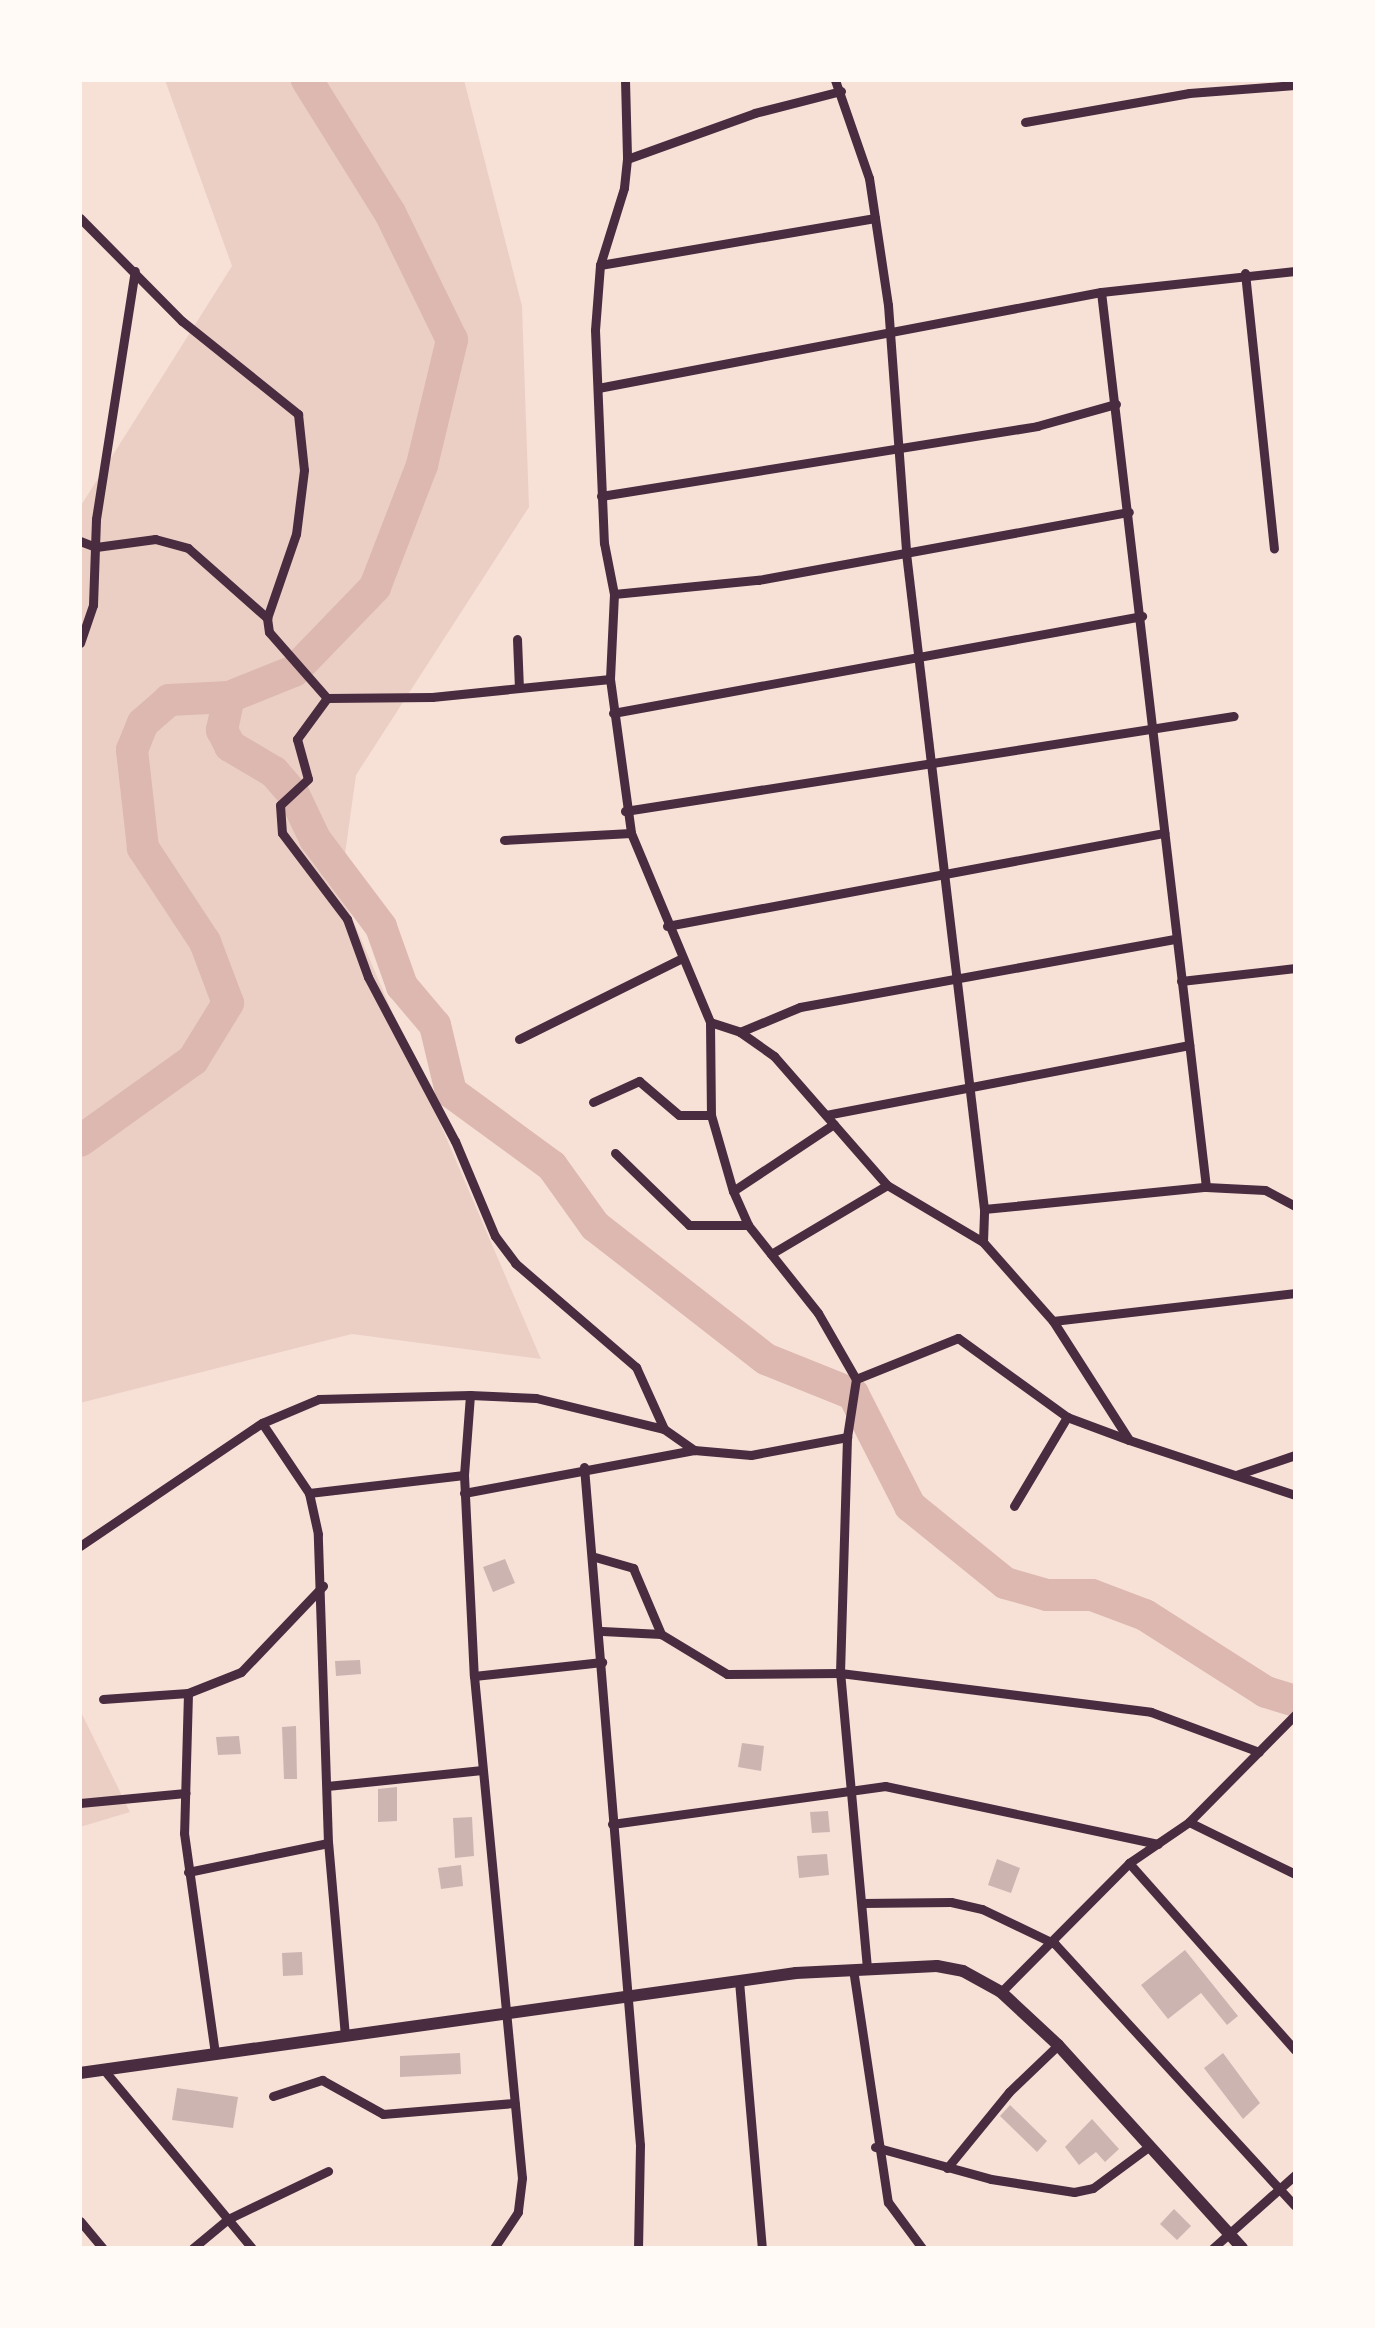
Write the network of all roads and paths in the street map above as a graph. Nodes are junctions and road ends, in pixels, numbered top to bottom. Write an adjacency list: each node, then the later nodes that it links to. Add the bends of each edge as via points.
1 (625, 80): 6 (street)
2 (835, 80): 4 (street)
3 (1295, 85): 5 (street, via 1189,93)
4 (841, 92): 6 (street, via 755,113); 8 (street)
5 (1026, 122)
6 (626, 159): 9 (street)
7 (80, 218): 11 (street)
8 (875, 218): 9 (street); 14 (street)
9 (600, 265): 15 (street)
10 (1295, 270): 12 (street)
11 (135, 271): 21 (street); 26 (street, via 182,322 298,414 304,470 296,534)
12 (1245, 273): 13 (street); 22 (street)
13 (1101, 292): 14 (street); 16 (street)
14 (890, 332): 15 (street); 17 (street)
15 (598, 388): 18 (street)
16 (1116, 404): 17 (street, via 1037,426); 19 (street)
17 (897, 450): 18 (street); 23 (street)
18 (601, 496): 24 (street)
19 (1129, 512): 23 (street); 25 (street)
20 (80, 541): 21 (street)
21 (96, 547): 26 (street, via 138,538 188,548); 28 (street, via 93,605)
22 (1274, 548)
23 (906, 554): 24 (street, via 758,580); 29 (street)
24 (614, 594): 30 (street)
25 (1142, 616): 29 (street); 35 (street)
26 (267, 618): 32 (street, via 282,654)
27 (517, 639): 31 (street)
28 (80, 643)
29 (919, 662): 33 (street); 36 (street)
30 (610, 679): 31 (street); 33 (street)
31 (519, 688): 32 (street)
32 (326, 698): 71 (street, via 297,739 309,773 304,786 285,798 282,833 347,919 368,977 455,1141 495,1236 514,1263 636,1367)
33 (612, 713): 37 (street)
34 (1234, 716): 35 (street)
35 (1153, 726): 36 (street); 39 (street)
36 (935, 768): 37 (street); 41 (street)
37 (625, 811): 38 (street)
38 (631, 833): 40 (street); 42 (street)
39 (1164, 833): 41 (street); 43 (street)
40 (504, 840)
41 (947, 870): 42 (street); 46 (street)
42 (666, 926): 44 (street)
43 (1176, 939): 46 (street); 47 (street)
44 (680, 959): 48 (street); 50 (street)
45 (1295, 968): 47 (street)
46 (959, 979): 49 (street, via 800,1008); 52 (street)
47 (1182, 982): 51 (street)
48 (710, 1022): 49 (street); 54 (street)
49 (740, 1032): 55 (street, via 774,1056)
50 (519, 1039)
51 (1188, 1046): 52 (street); 58 (street)
52 (972, 1084): 55 (street); 61 (street)
53 (593, 1102): 54 (street, via 639,1081 680,1115)
54 (711, 1115): 59 (street)
55 (830, 1119): 57 (street); 59 (street)
56 (615, 1153): 62 (street, via 689,1224)
57 (887, 1185): 63 (street); 64 (street)
58 (1206, 1187): 60 (street, via 1265,1190); 61 (street)
59 (732, 1191): 62 (street)
60 (1295, 1206)
61 (984, 1209): 63 (street)
62 (748, 1225): 64 (street)
63 (982, 1242): 66 (street)
64 (771, 1254): 67 (street, via 818,1313)
65 (1295, 1294): 66 (street)
66 (1052, 1322): 73 (street)
67 (854, 1384): 69 (street, via 958,1338); 72 (street)
68 (470, 1395): 70 (street, via 319,1399); 71 (street, via 536,1398); 77 (street)
69 (1067, 1417): 73 (street); 82 (street)
70 (262, 1423): 79 (street); 83 (street)
71 (664, 1429): 74 (street)
72 (847, 1437): 74 (street, via 770,1454); 89 (street)
73 (1129, 1440): 78 (street)
74 (694, 1450): 76 (street)
75 (1295, 1455): 78 (street)
76 (584, 1468): 80 (street); 84 (street)
77 (464, 1475): 79 (street, via 421,1485); 80 (street)
78 (1235, 1476): 81 (street)
79 (309, 1492): 85 (street)
80 (464, 1493): 90 (street)
81 (1295, 1495)
82 (1014, 1506)
83 (80, 1546)
84 (596, 1557): 86 (street); 87 (street, via 633,1568)
85 (323, 1586): 91 (street, via 256,1661); 96 (street)
86 (602, 1631): 87 (street); 88 (street)
87 (661, 1634): 89 (street, via 727,1674)
88 (602, 1662): 90 (street); 101 (street)
89 (840, 1673): 94 (street, via 1151,1712); 97 (street)
90 (474, 1676): 95 (street)
91 (188, 1693): 92 (street); 98 (street)
92 (103, 1699)
93 (1294, 1717): 94 (street)
94 (1259, 1752): 100 (street)
95 (482, 1770): 96 (street); 113 (street)
96 (327, 1786): 102 (street)
97 (850, 1786): 101 (street); 103 (street, via 935,1792); 107 (street)
98 (186, 1793): 99 (street); 105 (street)
99 (80, 1804)
100 (1188, 1822): 103 (street); 106 (street)
101 (612, 1824): 112 (street)
102 (328, 1843): 105 (street); 114 (street)
103 (1158, 1844): 104 (street)
104 (1128, 1864): 108 (street); 116 (street)
105 (188, 1872): 117 (street)
106 (1295, 1874)
107 (862, 1903): 108 (street, via 951,1902 982,1909); 109 (street)
108 (1055, 1944): 111 (street); 127 (street)
109 (860, 1968): 110 (main road); 111 (main road, via 963,1971); 122 (street)
110 (738, 1981): 112 (main road); 137 (street)
111 (1001, 1992): 115 (main road)
112 (629, 1995): 113 (main road); 136 (street, via 640,2145)
113 (505, 2015): 114 (main road); 121 (street)
114 (344, 2036): 117 (main road)
115 (1058, 2045): 123 (main road); 124 (street)
116 (1295, 2050)
117 (215, 2054): 118 (main road)
118 (104, 2070): 119 (main road); 129 (street)
119 (80, 2073)
120 (273, 2096): 121 (street, via 322,2080 384,2114)
121 (515, 2103): 132 (street, via 521,2196)
122 (875, 2147): 124 (street); 138 (street, via 888,2202)
123 (1147, 2148): 124 (street, via 1093,2188 1074,2192); 131 (main road)
124 (947, 2168)
125 (328, 2171): 129 (street)
126 (1295, 2175): 127 (street)
127 (1280, 2188): 128 (street); 131 (street)
128 (1295, 2206)
129 (228, 2218): 134 (street); 135 (street)
130 (80, 2221): 133 (street)
131 (1226, 2236): 139 (street); 140 (main road)
132 (499, 2247)
133 (103, 2248)
134 (194, 2248)
135 (252, 2248)
136 (638, 2248)
137 (762, 2248)
138 (922, 2248)
139 (1214, 2248)
140 (1242, 2248)

